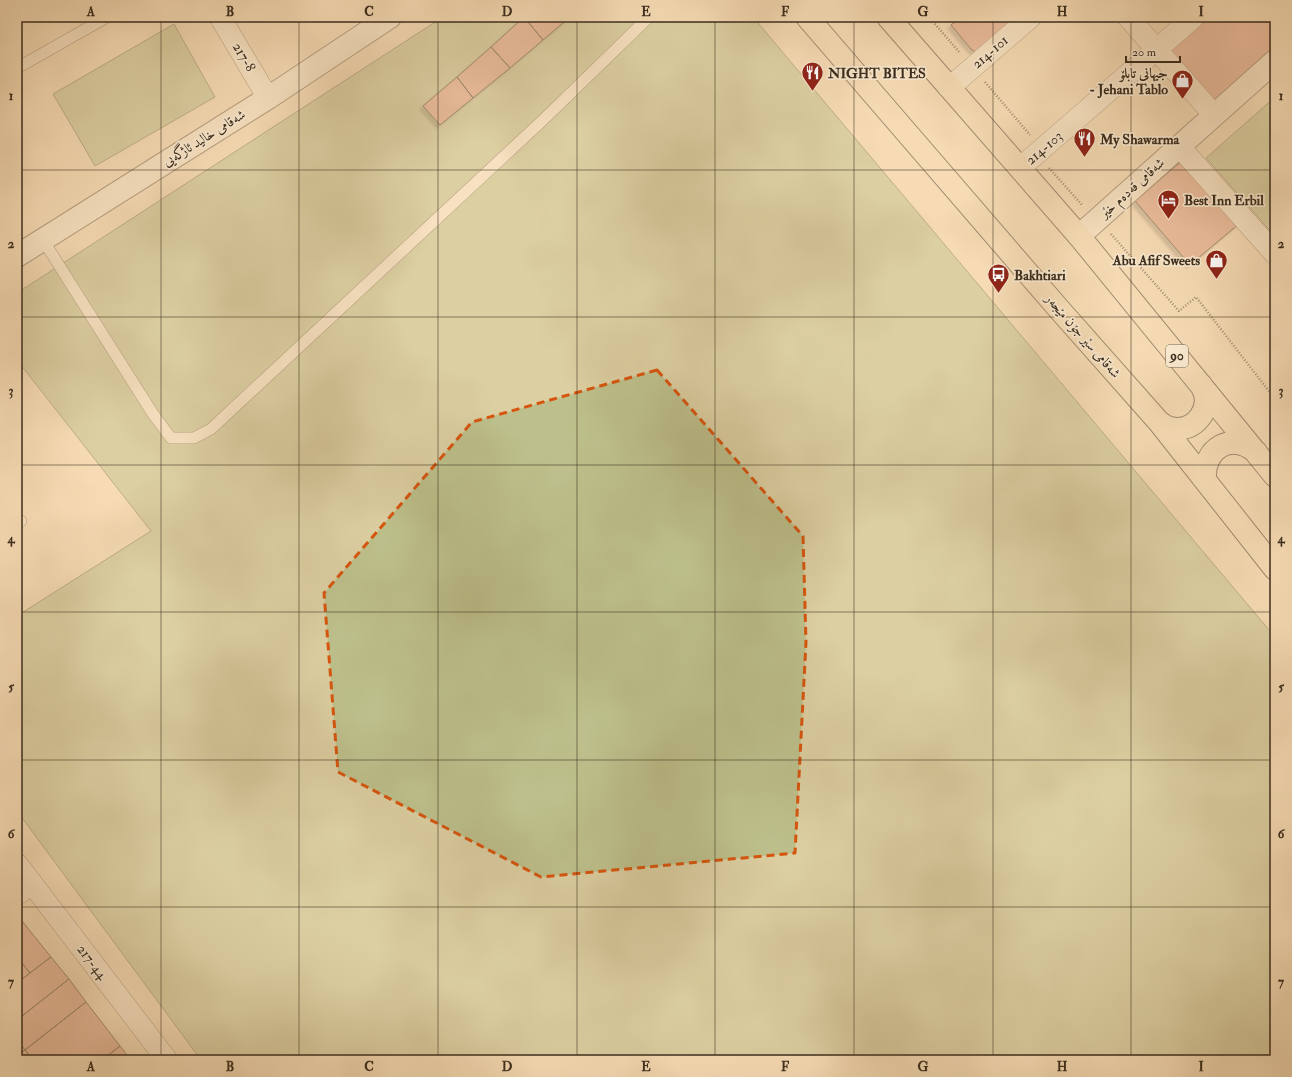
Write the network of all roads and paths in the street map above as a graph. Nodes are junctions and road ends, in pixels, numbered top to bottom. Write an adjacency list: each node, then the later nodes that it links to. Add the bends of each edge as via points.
1 (107, 17): 12 (lane)
2 (220, 17): 14 (street, 217-8)
3 (390, 17): 14 (street, شەقامی خالید ئاژگەیی)
4 (649, 17): 19 (lane, via 538,125 211,429 194,438 171,438 152,414)
5 (807, 17): 23 (highway, شەقامی سێر جۆن مێجەر)
6 (888, 17): 13 (highway, 90)
7 (1031, 17): 13 (street, 214-101)
8 (1128, 17): 10 (street)
9 (1194, 17): 10 (street, 214-103)
10 (1157, 49): 15 (street); 17 (street, 214-103)
11 (1275, 60): 15 (street, شەقامی قەدەم خێر)
12 (19, 67)
13 (949, 88): 17 (highway, 90)
14 (268, 98): 19 (street, شەقامی خالید ئاژگەیی)
15 (1214, 115): 16 (street, شەقامی قەدەم خێر)
16 (1179, 146): 18 (street, شەقامی قەدەم خێر); 20 (street)
17 (1020, 168): 18 (highway, 90)
18 (1079, 236): 22 (highway, 90)
19 (43, 240): 21 (street, شەقامی خالید ئاژگەیی)
20 (1275, 254)
21 (17, 256)
22 (1201, 384): 23 (highway, via 1206,400 1200,417 1194,423 1186,427 1169,428); 24 (highway, 90)
23 (1159, 422): 26 (highway, شەقامی سێر جۆن مێجەر)
24 (1256, 452): 25 (highway, 90); 26 (highway, via 1241,443 1232,443 1216,449 1206,463)
25 (1275, 476)
26 (1205, 480): 27 (highway, شەقامی سێر جۆن مێجەر)
27 (1275, 569)
28 (17, 864): 29 (street, 217-44)
29 (24, 889): 30 (street, 217-44)
30 (167, 1060)

